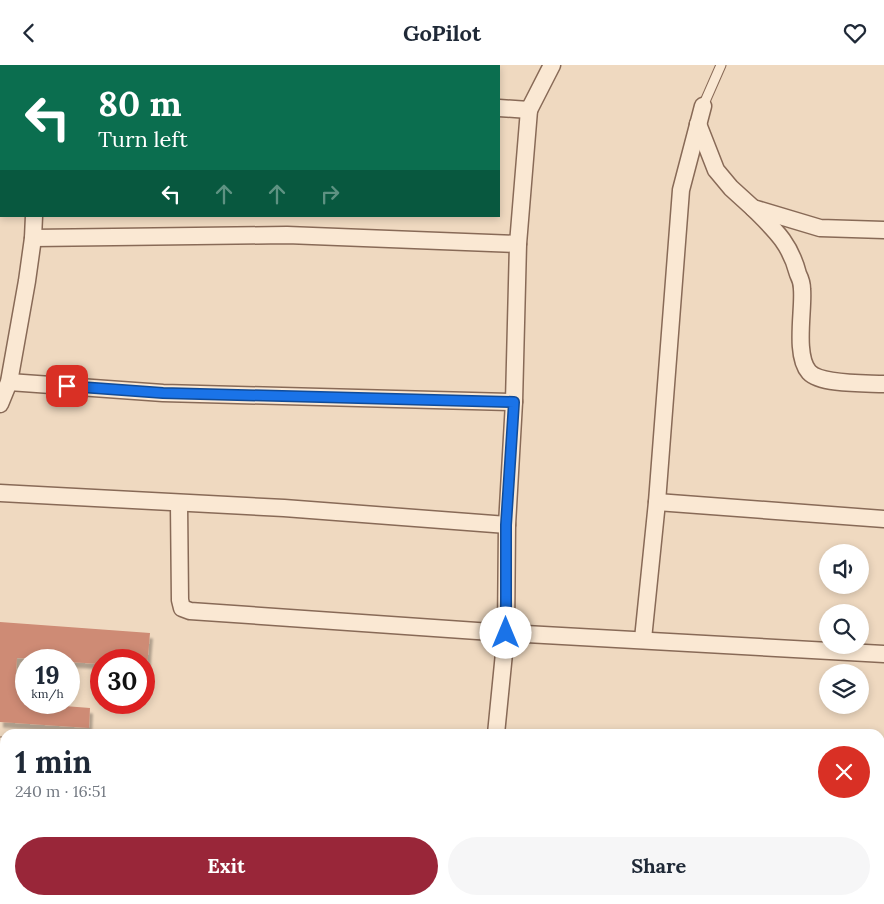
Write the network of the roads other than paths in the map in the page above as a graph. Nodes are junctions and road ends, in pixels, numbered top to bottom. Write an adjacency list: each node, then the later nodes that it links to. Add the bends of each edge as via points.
1 (552, 65): 5 (street)
2 (721, 65): 3 (lane)
3 (703, 106): 6 (street)
4 (500, 108): 5 (street)
5 (530, 110): 11 (street)
6 (698, 124): 7 (street, via 716,170); 17 (street, via 682,190)
7 (753, 208): 9 (street, via 820,228); 13 (street, via 788,245 797,268 802,288 803,361 809,372 824,380)
8 (34, 217): 10 (street)
9 (884, 230)
10 (33, 238): 11 (street, via 287,235); 12 (street)
11 (518, 244): 14 (street)
12 (9, 382): 14 (street, via 163,393); 15 (street)
13 (884, 384)
14 (514, 402): 20 (street)
15 (0, 404)
16 (0, 493): 18 (street)
17 (657, 502): 19 (street); 22 (street)
18 (179, 503): 20 (street); 21 (street, via 182,608)
19 (884, 519)
20 (506, 525): 21 (street)
21 (506, 633): 22 (street); 24 (street)
22 (643, 639): 23 (street)
23 (884, 654)
24 (496, 729)

